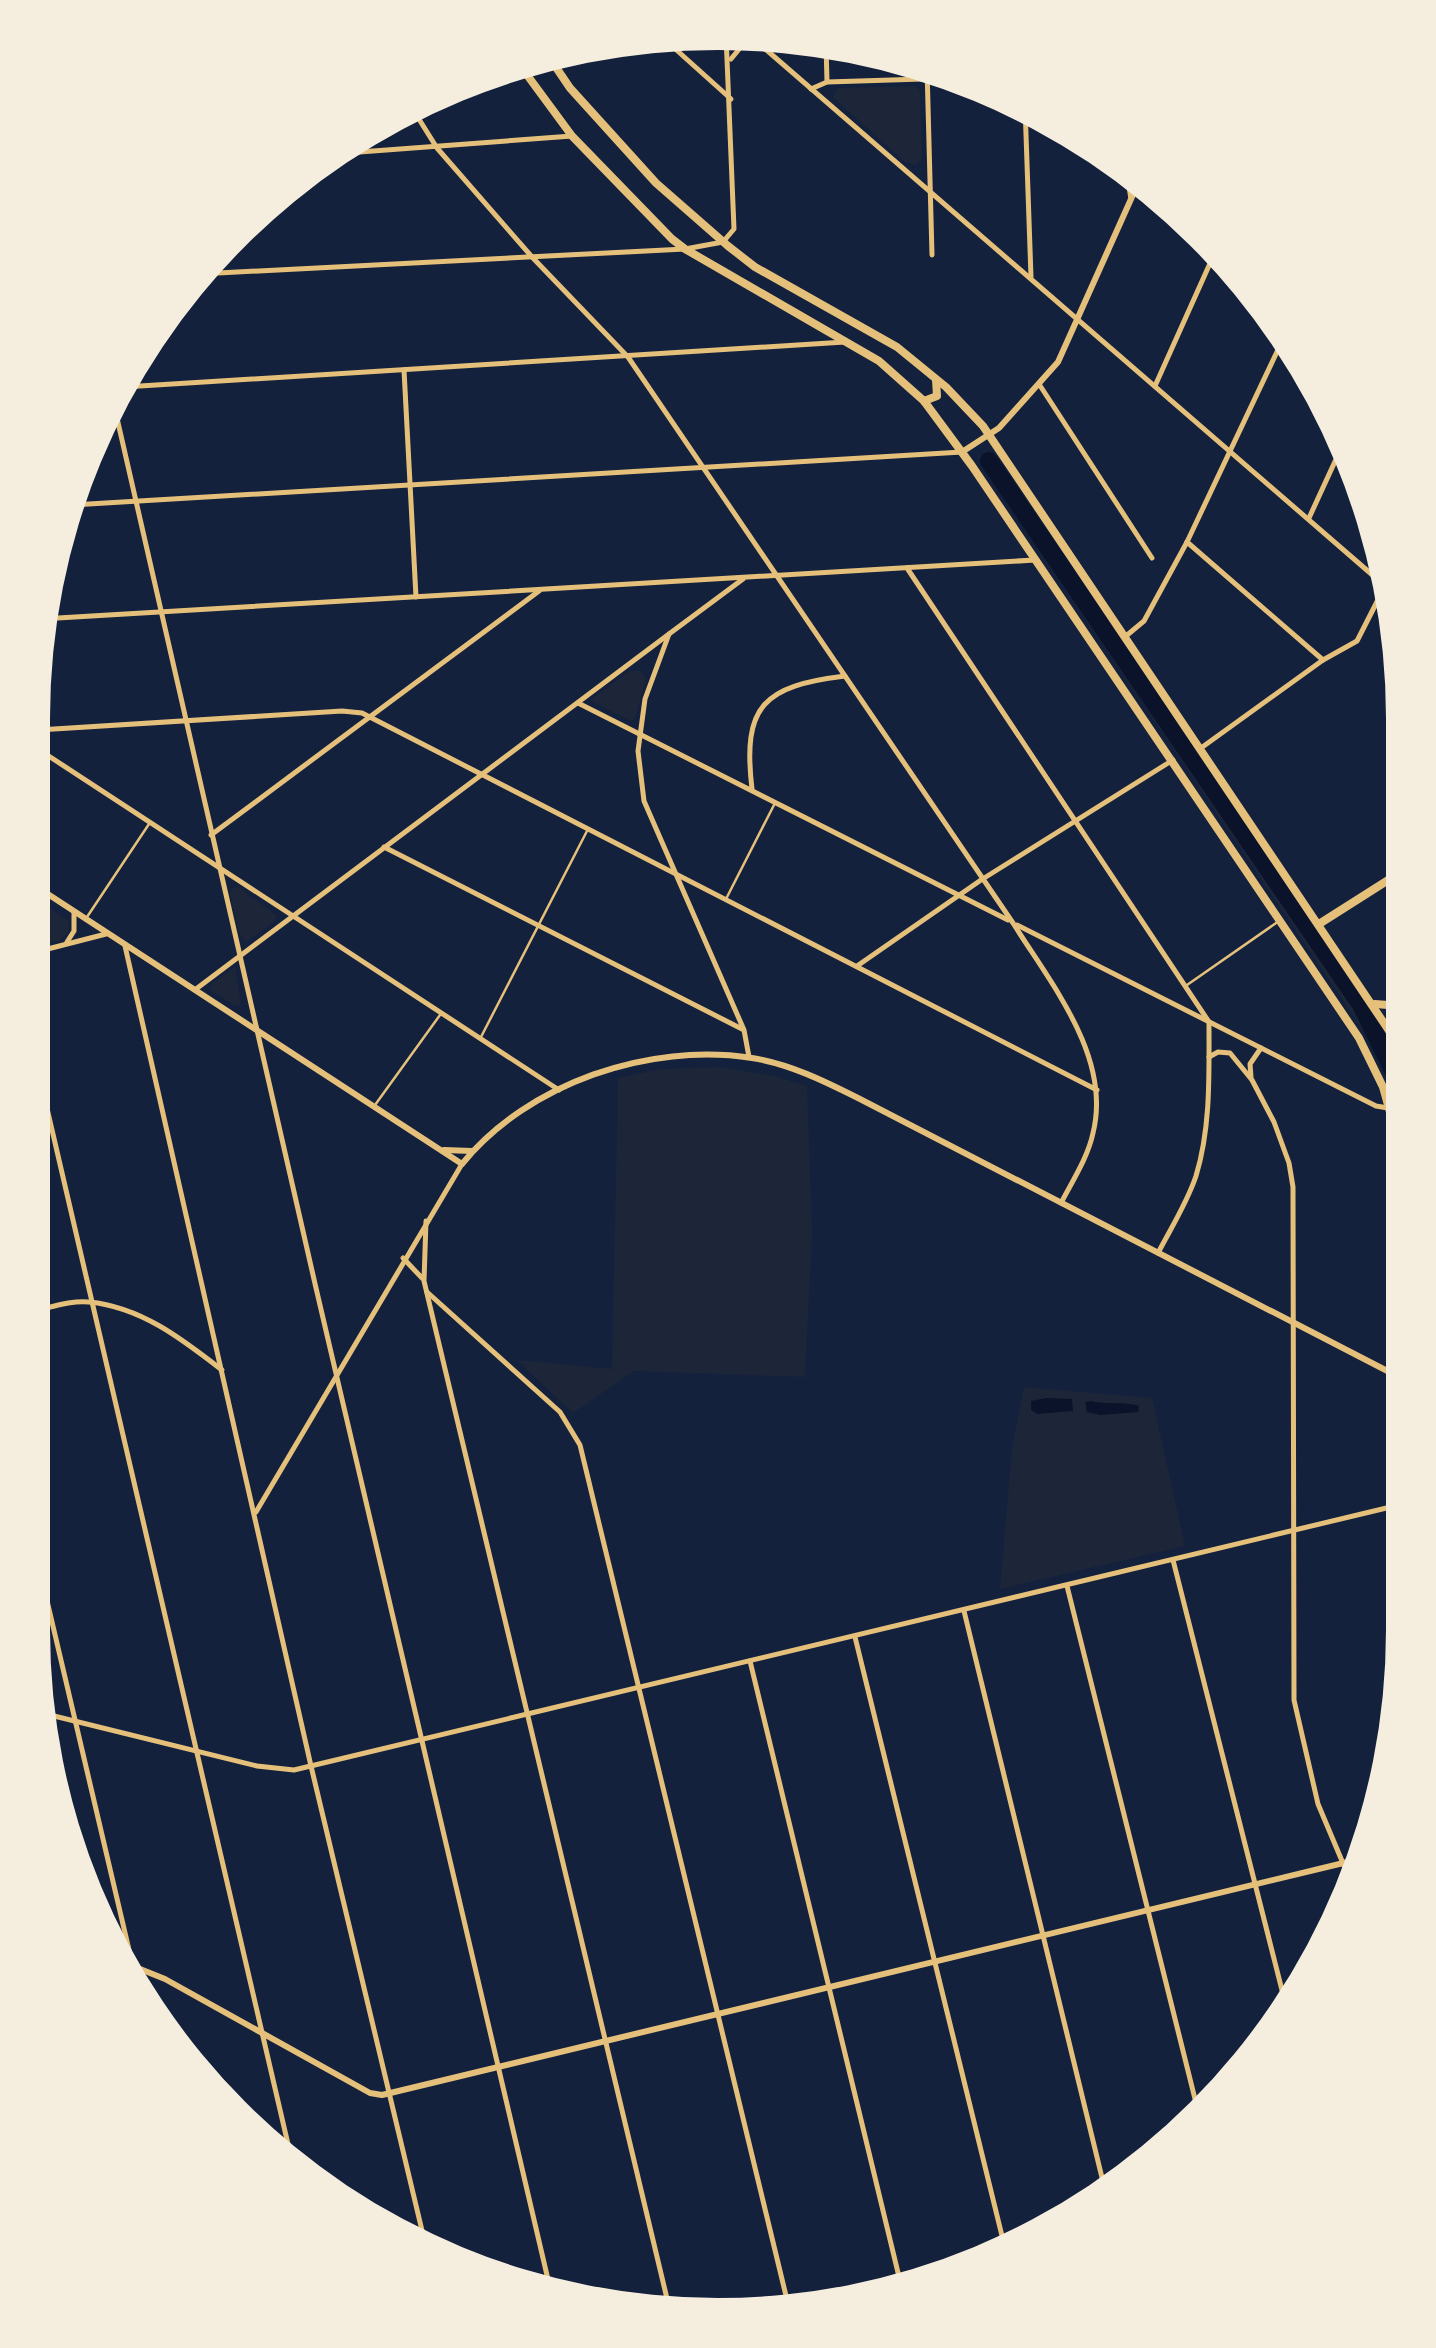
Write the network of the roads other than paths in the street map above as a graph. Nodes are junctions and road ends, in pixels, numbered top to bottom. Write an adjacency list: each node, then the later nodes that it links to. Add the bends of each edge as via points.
1 (728, 50): 6 (street)
2 (738, 50): 6 (street)
3 (677, 51): 13 (street)
4 (768, 52): 12 (street)
5 (826, 59): 10 (street)
6 (729, 62): 13 (street)
7 (557, 70): 23 (main road, via 656,183)
8 (529, 78): 16 (main road)
9 (913, 79): 10 (street)
10 (827, 82): 12 (street)
11 (927, 83): 19 (street)
12 (811, 89): 19 (street)
13 (731, 100): 23 (street, via 734,229)
14 (420, 121): 17 (street)
15 (1026, 126): 29 (street)
16 (572, 136): 17 (street); 24 (main road)
17 (437, 148): 18 (street); 26 (street)
18 (364, 152)
19 (930, 191): 25 (street); 29 (street)
20 (1131, 193): 22 (street)
21 (1134, 195): 22 (street)
22 (1132, 199): 30 (street)
23 (723, 242): 24 (street); 35 (main road, via 755,267 868,328)
24 (685, 249): 26 (street); 31 (main road)
25 (932, 255)
26 (532, 257): 28 (street); 33 (street)
27 (1209, 266): 38 (street)
28 (221, 273)
29 (1031, 278): 30 (street)
30 (1078, 318): 36 (street); 38 (street)
31 (849, 342): 33 (street); 39 (main road)
32 (1277, 353): 43 (street)
33 (628, 357): 34 (street); 45 (street)
34 (404, 370): 37 (street); 46 (street)
35 (936, 378): 39 (main road, via 936,396); 41 (main road)
36 (1040, 384): 41 (street); 51 (street)
37 (138, 386)
38 (1155, 386): 43 (street)
39 (924, 402): 42 (main road)
40 (118, 425): 47 (street)
41 (990, 436): 42 (street); 63 (main road)
42 (962, 452): 45 (street); 52 (main road)
43 (1232, 452): 49 (street); 50 (street)
44 (1335, 462): 49 (street)
45 (703, 467): 46 (street); 55 (street)
46 (409, 485): 47 (street); 58 (street)
47 (134, 501): 48 (street); 60 (street)
48 (85, 504)
49 (1309, 518): 54 (street)
50 (1188, 542): 63 (street, via 1144,620); 64 (street)
51 (1152, 558)
52 (1035, 560): 53 (street); 73 (main road)
53 (907, 568): 55 (street); 77 (street)
54 (1369, 571)
55 (778, 575): 56 (street); 65 (street)
56 (745, 578): 57 (street); 62 (street)
57 (542, 589): 58 (street); 67 (street)
58 (416, 597): 60 (street)
59 (1376, 605): 64 (street, via 1361,636)
60 (161, 611): 61 (street); 68 (street)
61 (58, 618)
62 (670, 634): 66 (street); 70 (street)
63 (1126, 636): 71 (main road)
64 (1324, 660): 71 (street)
65 (846, 676): 75 (street, via 786,688 760,709 748,744); 84 (street)
66 (578, 702): 70 (street); 74 (street)
67 (370, 717): 68 (street, via 342,711); 74 (street); 80 (street)
68 (186, 721): 69 (street); 80 (street)
69 (50, 729)
70 (639, 735): 75 (street); 83 (street, via 644,801)
71 (1201, 748): 94 (main road)
72 (50, 757): 78 (street)
73 (1173, 760): 77 (street); 92 (main road)
74 (482, 774): 79 (street); 81 (street)
75 (752, 790): 76 (street)
76 (775, 802): 86 (street); 88 (lane)
77 (1078, 820): 84 (street); 104 (street)
78 (150, 822): 82 (street); 91 (lane)
79 (588, 829): 83 (street); 95 (lane)
80 (211, 835): 82 (street)
81 (384, 847): 90 (street); 95 (street)
82 (218, 868): 90 (street); 100 (street)
83 (678, 876): 88 (street); 112 (street)
84 (982, 880): 86 (street); 93 (street)
85 (1386, 881): 94 (main road)
86 (961, 894): 93 (street); 102 (street)
87 (50, 895): 89 (street)
88 (726, 900): 102 (street)
89 (74, 911): 91 (street); 98 (street, via 74,931)
90 (292, 916): 100 (street); 108 (street)
91 (86, 918): 96 (street)
92 (1280, 920): 104 (lane); 120 (main road)
93 (1014, 923): 109 (street); 119 (street, via 1079,1034)
94 (1320, 924): 106 (main road)
95 (538, 925): 112 (street); 113 (lane)
96 (109, 933): 97 (street); 98 (street)
97 (124, 943): 101 (street); 103 (street)
98 (64, 944): 99 (street)
99 (50, 948)
100 (239, 955): 105 (street); 111 (street)
101 (147, 958): 103 (street); 105 (street)
102 (857, 966): 119 (street)
103 (131, 971): 136 (street)
104 (1187, 985): 109 (street)
105 (196, 989): 111 (street)
106 (1374, 1004): 107 (main road); 110 (main road)
107 (1386, 1005)
108 (441, 1014): 113 (street); 121 (lane)
109 (1209, 1022): 114 (street); 116 (street)
110 (1386, 1024)
111 (256, 1028): 121 (street); 138 (street)
112 (744, 1030): 115 (street)
113 (480, 1039): 118 (street)
114 (1261, 1048): 117 (street, via 1250,1064); 122 (street)
115 (749, 1057): 118 (street, via 642,1061); 127 (street, via 809,1074)
116 (1208, 1057): 117 (street, via 1230,1053); 129 (street, via 1199,1164)
117 (1252, 1080): 135 (street, via 1289,1163)
118 (558, 1090): 125 (street)
119 (1097, 1090): 127 (street, via 1089,1148)
120 (1386, 1090)
121 (375, 1105): 124 (street)
122 (1386, 1107)
123 (50, 1121): 133 (street)
124 (443, 1150): 125 (street); 126 (street)
125 (473, 1151): 126 (street)
126 (462, 1164): 128 (street)
127 (1061, 1203): 129 (street)
128 (426, 1220): 130 (street); 131 (street)
129 (1158, 1253): 135 (street)
130 (404, 1258): 131 (street); 138 (street)
131 (424, 1280): 132 (street)
132 (427, 1292): 148 (street, via 536,1388 575,1433); 149 (street)
133 (92, 1302): 134 (street); 136 (street, via 163,1326); 153 (street)
134 (50, 1309)
135 (1294, 1323): 137 (street); 141 (street)
136 (222, 1370): 140 (street)
137 (1386, 1370)
138 (336, 1374): 140 (street); 152 (street)
139 (1386, 1508): 141 (street)
140 (254, 1514): 154 (street)
141 (1292, 1531): 142 (street); 155 (street, via 1294,1700 1318,1804)
142 (1173, 1560): 143 (street); 156 (street)
143 (1067, 1586): 144 (street); 157 (street)
144 (964, 1611): 146 (street); 158 (street)
145 (50, 1614): 151 (street)
146 (855, 1637): 147 (street); 160 (street)
147 (750, 1661): 148 (street); 162 (street)
148 (639, 1686): 149 (street); 164 (street)
149 (525, 1714): 152 (street); 166 (street)
150 (56, 1716): 151 (street)
151 (75, 1720): 153 (street); 159 (street)
152 (421, 1740): 154 (street); 167 (street)
153 (196, 1751): 154 (street, via 270,1768); 165 (street)
154 (311, 1766): 168 (street)
155 (1342, 1864): 156 (street)
156 (1256, 1884): 157 (street); 163 (street)
157 (1149, 1910): 158 (street); 169 (street)
158 (1043, 1936): 160 (street); 171 (street)
159 (125, 1937)
160 (935, 1962): 162 (street); 173 (street)
161 (144, 1971): 165 (street)
162 (829, 1988): 164 (street); 174 (street)
163 (1282, 1988)
164 (718, 2016): 166 (street); 176 (street)
165 (261, 2033): 168 (street, via 370,2093); 170 (street)
166 (604, 2043): 167 (street); 177 (street)
167 (497, 2069): 168 (street); 175 (street)
168 (390, 2094): 172 (street)
169 (1195, 2097)
170 (287, 2139)
171 (1102, 2176)
172 (422, 2229)
173 (1002, 2234)
174 (898, 2273)
175 (547, 2275)
176 (786, 2294)
177 (665, 2296)

